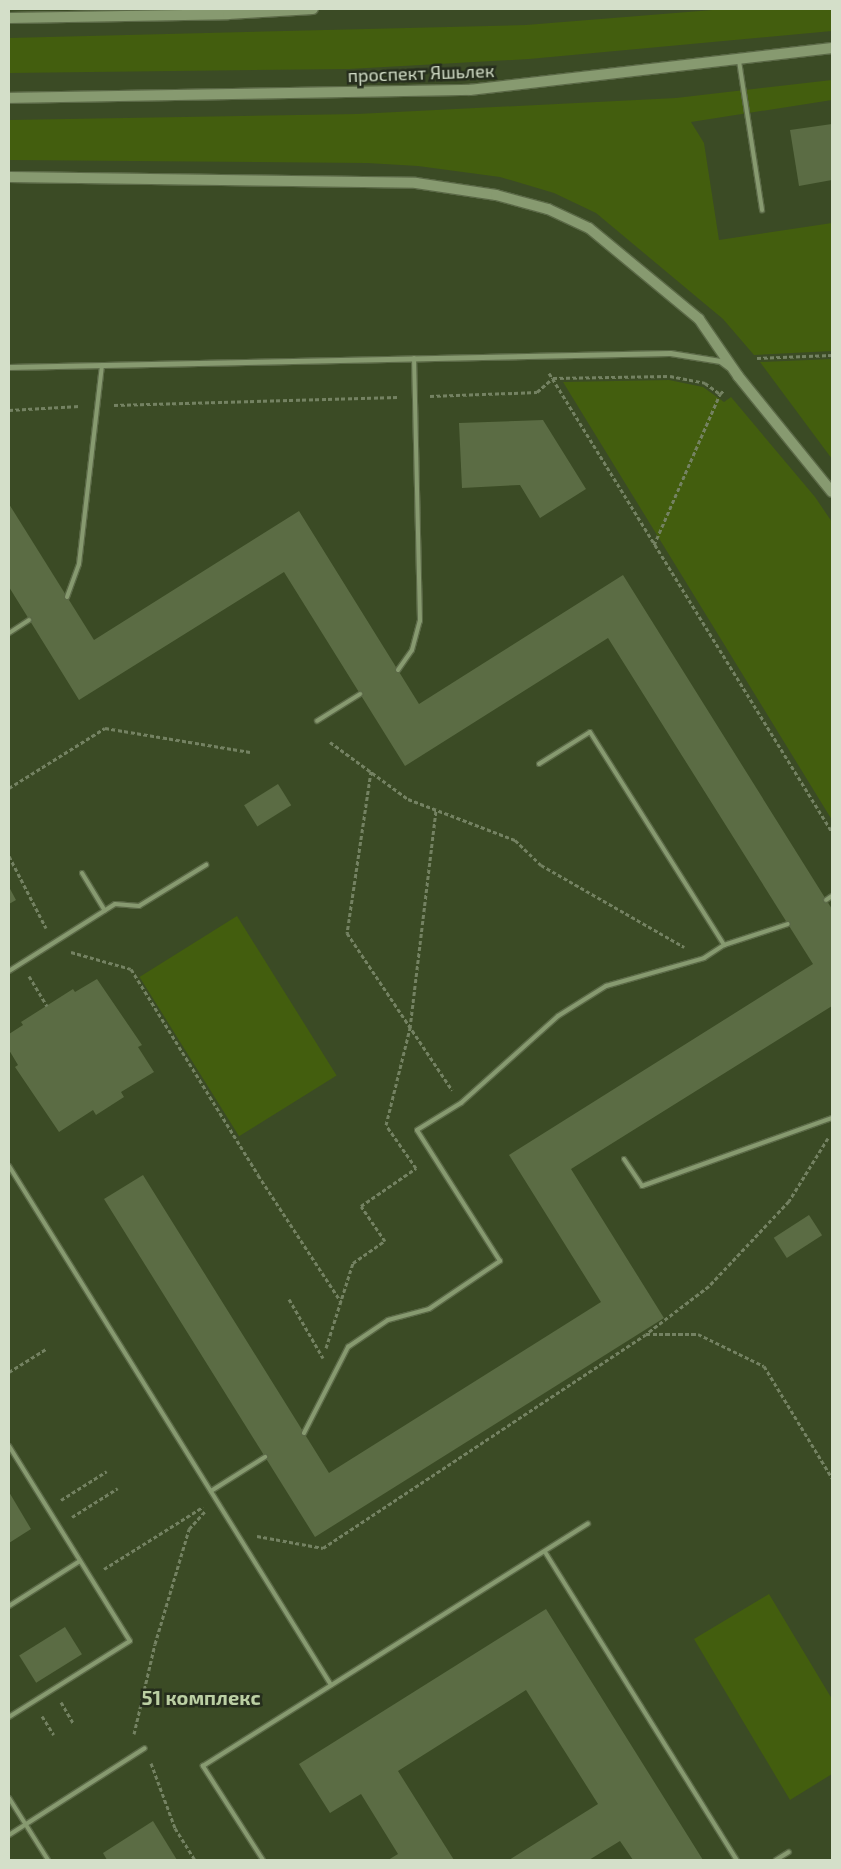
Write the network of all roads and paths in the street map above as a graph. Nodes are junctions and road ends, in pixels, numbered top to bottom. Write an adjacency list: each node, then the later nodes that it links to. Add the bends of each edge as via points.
1 (313, 9): 2 (main road)
2 (9, 18)
3 (832, 48): 4 (main road, проспект Яшьлек)
4 (739, 59): 5 (main road, проспект Яшьлек, via 470,90); 7 (lane)
5 (9, 98)
6 (9, 177): 14 (main road, via 368,180 416,183 496,195 548,209 589,228 699,318)
7 (762, 210)
8 (832, 355): 10 (path)
9 (414, 358): 11 (street); 14 (street, via 670,353 720,361); 28 (lane, via 420,621 412,650)
10 (757, 358)
11 (102, 365): 12 (street); 25 (lane, via 79,564)
12 (9, 367)
13 (549, 374): 15 (path)
14 (738, 376): 23 (main road)
15 (553, 378): 17 (path, via 670,376 705,383); 18 (path, via 537,392); 24 (path)
16 (724, 390): 17 (path)
17 (720, 394): 24 (path)
18 (426, 396)
19 (403, 397): 20 (path)
20 (114, 405)
21 (86, 406): 22 (path)
22 (9, 410)
23 (832, 492)
24 (654, 545): 37 (path)
25 (67, 596)
26 (29, 620): 27 (lane)
27 (9, 633)
28 (398, 670)
29 (360, 694): 30 (lane)
30 (317, 721)
31 (330, 742): 34 (path)
32 (250, 752): 35 (path, via 104,728)
33 (539, 764): 46 (lane, via 590,732)
34 (370, 771): 36 (path, via 408,799); 51 (path, via 347,933)
35 (9, 788)
36 (436, 809): 47 (path, via 515,840 541,865); 51 (path)
37 (832, 832)
38 (9, 856): 45 (path, via 24,881 31,903)
39 (206, 864): 43 (lane, via 139,906 115,904)
40 (82, 873): 43 (lane)
41 (832, 896): 42 (lane)
42 (826, 900)
43 (105, 911): 45 (lane)
44 (788, 924): 46 (lane)
45 (55, 942): 48 (lane); 58 (path, via 59,948 131,969)
46 (724, 945): 47 (lane)
47 (704, 958): 52 (lane, via 606,986 558,1016)
48 (21, 964): 49 (lane); 50 (path)
49 (9, 971)
50 (47, 1006)
51 (410, 1028): 52 (path); 58 (path, via 386,1125 416,1168 361,1206 385,1241 353,1263)
52 (461, 1103): 63 (lane, via 418,1130 500,1261 429,1309 388,1320 348,1347)
53 (832, 1118): 55 (lane, via 642,1186)
54 (832, 1132): 59 (path, via 789,1201 709,1286)
55 (624, 1158)
56 (9, 1166): 70 (lane)
57 (289, 1299): 61 (path)
58 (341, 1302): 61 (path)
59 (646, 1334): 68 (path, via 698,1334 764,1366); 75 (path, via 323,1548)
60 (46, 1349): 62 (path)
61 (323, 1358): 63 (path)
62 (9, 1372)
63 (333, 1376): 64 (lane)
64 (304, 1432)
65 (9, 1449): 72 (lane)
66 (265, 1457): 70 (lane)
67 (107, 1471): 72 (path)
68 (832, 1478)
69 (118, 1488): 74 (path)
70 (211, 1491): 71 (lane)
71 (216, 1499): 75 (lane); 78 (path); 86 (path, via 189,1529 155,1644 134,1734)
72 (48, 1508): 74 (lane)
73 (588, 1524): 76 (lane)
74 (58, 1525): 77 (lane)
75 (236, 1532): 80 (lane)
76 (545, 1552): 80 (lane); 94 (lane)
77 (80, 1561): 78 (lane); 79 (lane)
78 (91, 1578): 81 (lane, via 130,1641)
79 (9, 1606)
80 (332, 1686): 93 (lane, via 204,1766)
81 (52, 1690): 82 (lane); 84 (path)
82 (33, 1702): 83 (lane); 85 (path)
83 (9, 1717)
84 (74, 1723)
85 (54, 1735)
86 (145, 1748): 88 (lane); 92 (path, via 175,1828)
87 (9, 1798): 88 (lane)
88 (25, 1824): 89 (lane); 91 (lane)
89 (9, 1835)
90 (789, 1852): 95 (lane)
91 (48, 1860)
92 (195, 1860)
93 (263, 1860)
94 (738, 1860)
95 (776, 1860)

